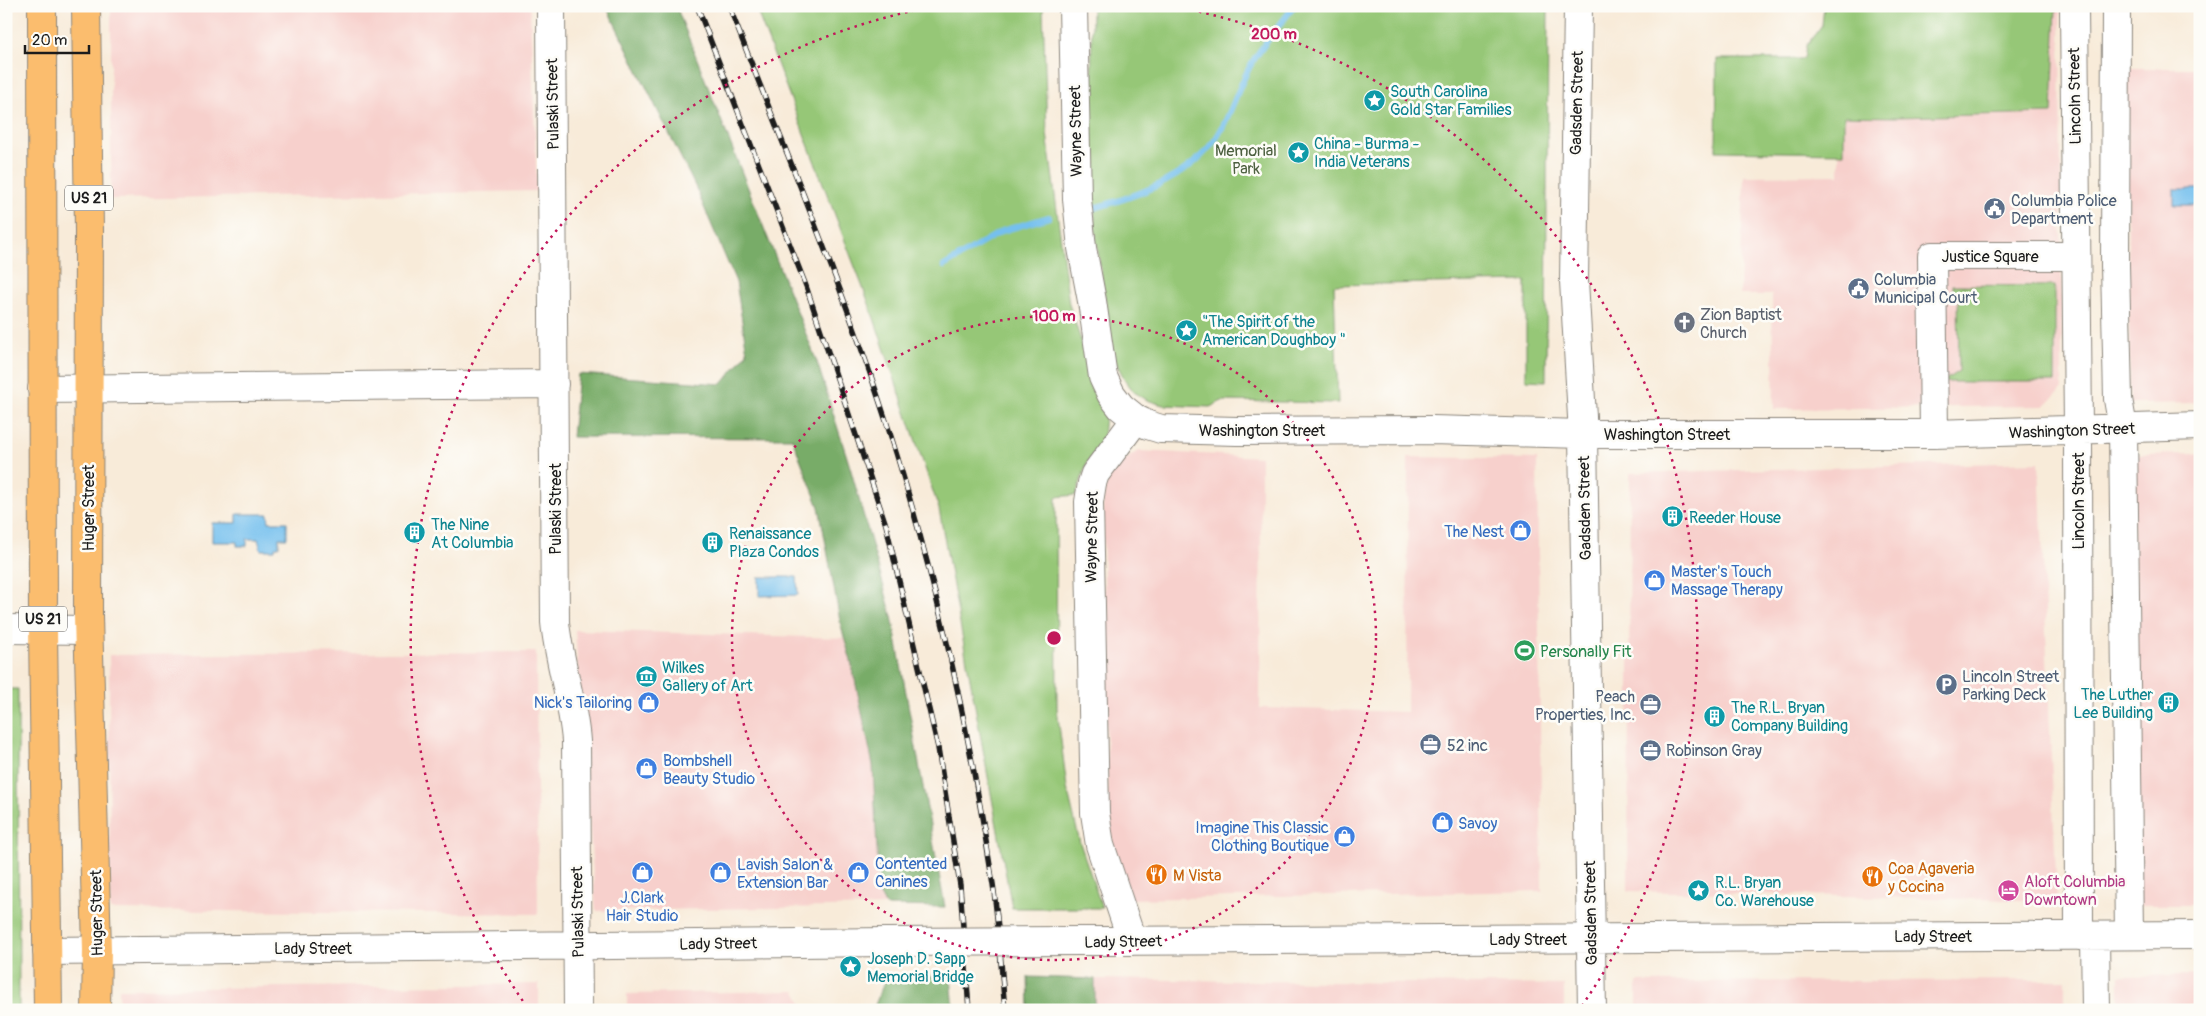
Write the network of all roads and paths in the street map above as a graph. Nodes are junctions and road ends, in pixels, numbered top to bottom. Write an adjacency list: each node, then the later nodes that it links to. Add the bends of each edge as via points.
1 (42, 6): 10 (main road, US 21)
2 (86, 6): 11 (main road, Huger Street / US 21)
3 (551, 6): 9 (street, Pulaski Street)
4 (1074, 6): 12 (street, Wayne Street, via 1076,199 1082,248 1103,376 1111,394)
5 (1578, 6): 16 (street, Gadsden Street, via 1574,272)
6 (2074, 6): 8 (street, Lincoln Street)
7 (2116, 6): 14 (street, via 2114,265 2118,400)
8 (2076, 256): 15 (street, Lincoln Street); 17 (street, Justice Square, via 1932,256)
9 (554, 384): 11 (street); 26 (street, Pulaski Street, via 555,622 575,726)
10 (42, 389): 11 (street); 19 (main road, US 21)
11 (88, 389): 20 (main road, Huger Street / US 21)
12 (1136, 419): 16 (street, Washington Street, via 1161,429); 25 (street, Wayne Street, via 1095,474 1089,502 1095,813 1100,845)
13 (2200, 426): 14 (street, Washington Street)
14 (2123, 428): 15 (street, Washington Street); 21 (street)
15 (2078, 430): 17 (street, Washington Street); 23 (street, Lincoln Street)
16 (1583, 434): 17 (street, Washington Street); 24 (street, Gadsden Street)
17 (1934, 434)
18 (6, 629): 19 (street)
19 (43, 629): 20 (street); 28 (main road, US 21)
20 (88, 630): 27 (main road, Huger Street / US 21)
21 (2128, 935): 22 (street, Lady Street); 23 (street, Lady Street)
22 (2200, 935)
23 (2087, 936): 24 (street, Lady Street); 33 (street, Lincoln Street)
24 (1591, 939): 25 (street, Lady Street); 32 (street, Gadsden Street)
25 (1132, 941): 26 (street, Lady Street, bridge)
26 (577, 945): 27 (street, Lady Street); 31 (street, Pulaski Street)
27 (97, 950): 28 (street, Lady Street); 30 (main road, Huger Street / US 21)
28 (47, 951): 29 (main road, US 21)
29 (48, 1010)
30 (96, 1010)
31 (578, 1010)
32 (1592, 1010)
33 (2096, 1010)

